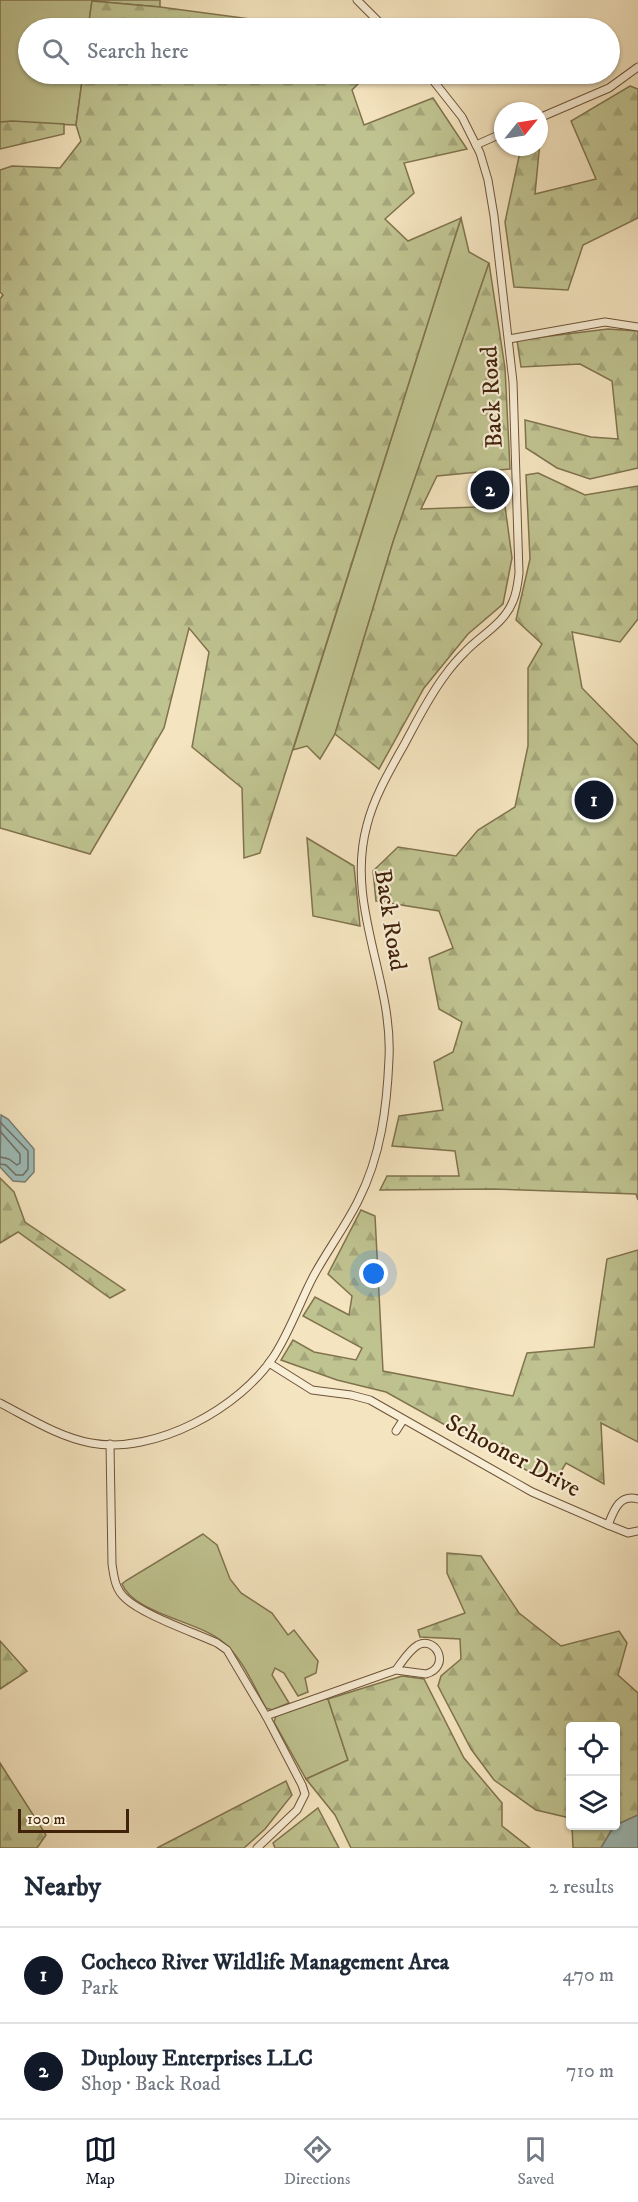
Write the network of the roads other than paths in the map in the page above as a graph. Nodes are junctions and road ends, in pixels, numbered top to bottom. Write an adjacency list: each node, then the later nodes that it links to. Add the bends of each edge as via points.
1 (357, 0): 2 (street)
2 (374, 18)
3 (638, 67): 4 (street)
4 (620, 80)
5 (436, 84): 9 (street, Back Road, via 458,111)
6 (615, 84): 7 (street)
7 (548, 114)
8 (494, 137): 9 (street)
9 (476, 145): 11 (street, Back Road, via 491,197)
10 (638, 327): 11 (street, via 605,322)
11 (509, 339): 12 (street, Back Road, via 519,555 517,589 507,613 466,651 433,692 390,769 366,825 361,864 364,907 390,1043 381,1136 360,1198)
12 (269, 1363): 14 (street, Schooner Drive, via 312,1390 361,1397); 16 (street, Back Road, via 245,1389 186,1427 154,1439)
13 (0, 1403): 16 (street, Back Road, via 79,1440)
14 (403, 1420): 15 (street); 18 (street, Schooner Drive, via 532,1492)
15 (396, 1431)
16 (110, 1444): 21 (street, via 114,1582 124,1597 138,1607 227,1650)
17 (638, 1499): 18 (street, via 620,1501)
18 (608, 1525): 19 (street, Schooner Drive, via 628,1533)
19 (638, 1531)
20 (396, 1670): 20 (street, via 426,1674 438,1666 440,1656 435,1647 421,1644); 21 (street)
21 (266, 1716): 22 (street, via 305,1794 297,1810)
22 (257, 1848)

